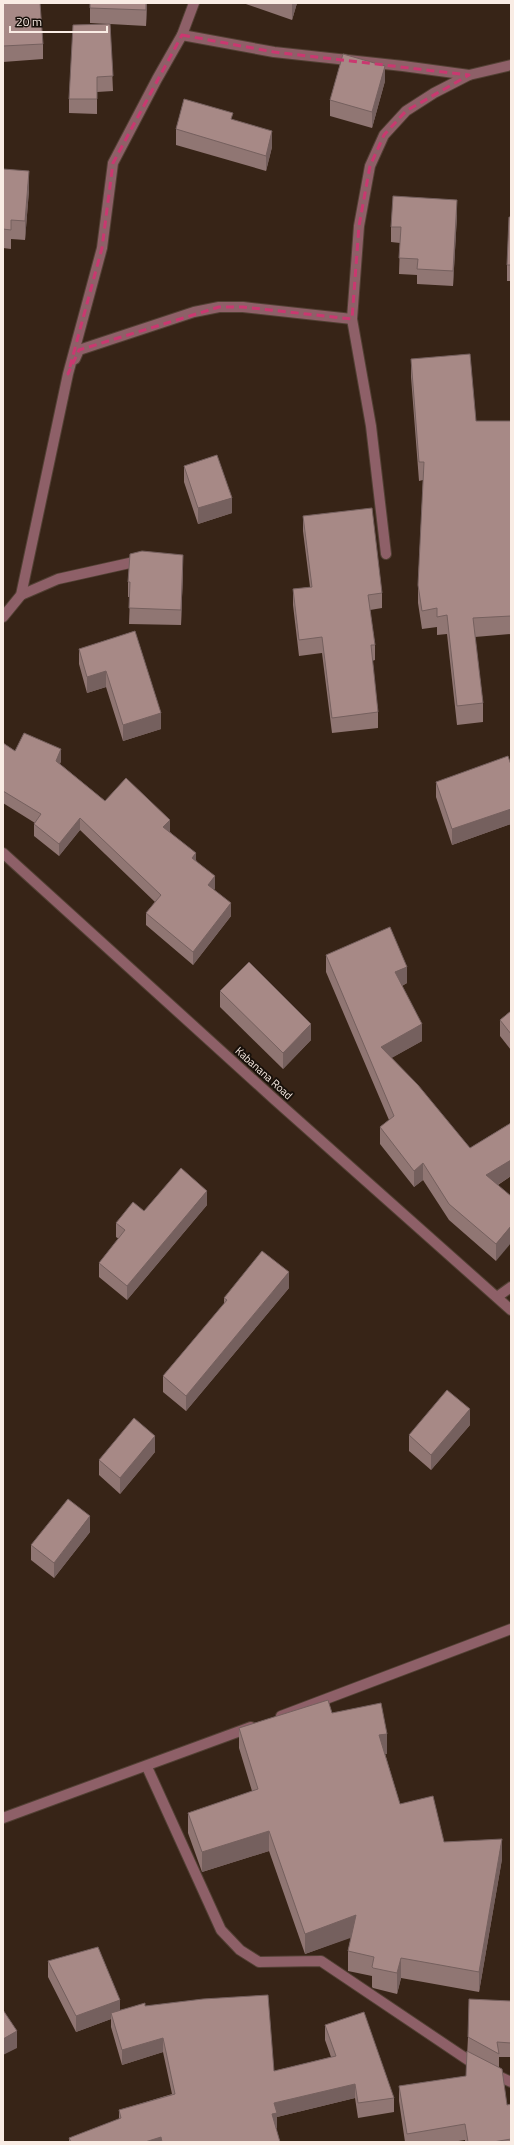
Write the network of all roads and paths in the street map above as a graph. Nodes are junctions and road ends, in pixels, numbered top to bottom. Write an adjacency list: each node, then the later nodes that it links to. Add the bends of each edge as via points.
1 (194, 3): 2 (street)
2 (182, 35): 4 (street, via 274,52); 6 (street, via 113,163 102,248)
3 (511, 65): 4 (street)
4 (469, 76): 5 (street, via 434,93 406,111 384,135 370,166 359,226)
5 (352, 319): 6 (street, via 243,306 219,307 194,312 79,350); 7 (street, via 371,426)
6 (68, 374): 9 (street)
7 (386, 554)
8 (143, 560): 9 (street, via 58,579)
9 (21, 595): 10 (street)
10 (3, 617)
11 (3, 853): 13 (street, Kabanana Road)
12 (511, 1287): 13 (street)
13 (497, 1297): 14 (street, Kabanana Road)
14 (511, 1310)
15 (511, 1629): 16 (street)
16 (273, 1719)
17 (258, 1725): 18 (street)
18 (147, 1767): 19 (street); 20 (street, via 221,1930 240,1950 259,1962 321,1961 478,2066)
19 (3, 1818)
20 (511, 2082)

